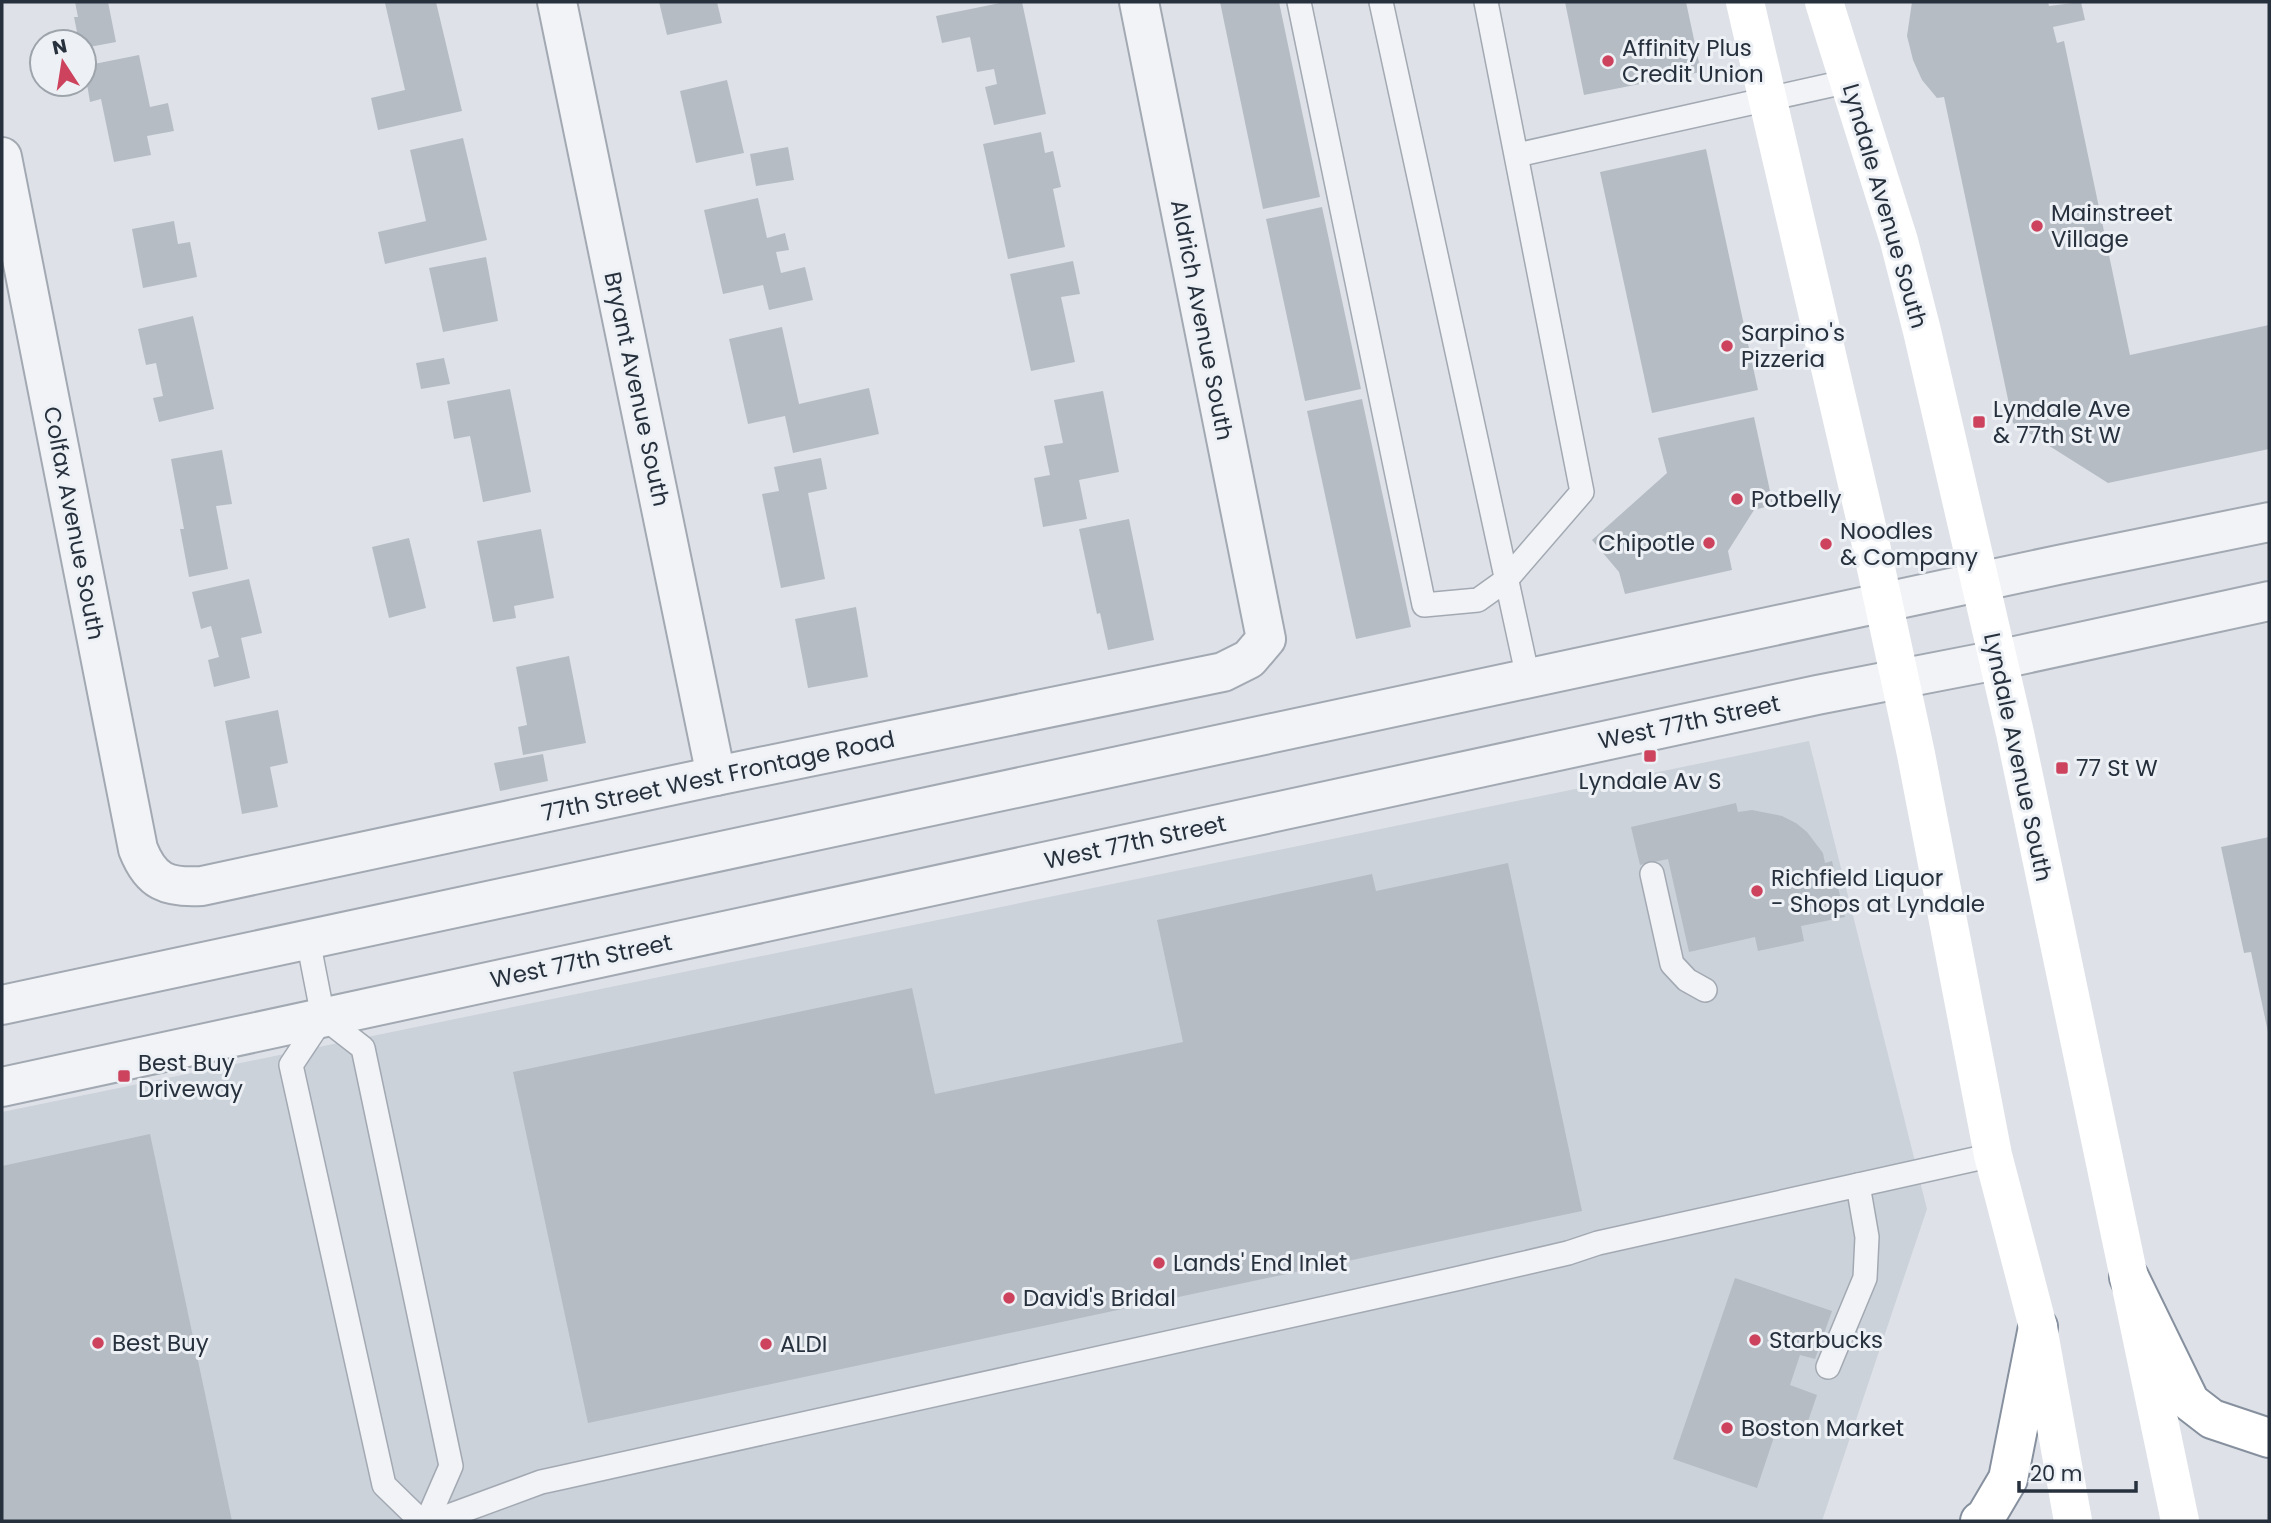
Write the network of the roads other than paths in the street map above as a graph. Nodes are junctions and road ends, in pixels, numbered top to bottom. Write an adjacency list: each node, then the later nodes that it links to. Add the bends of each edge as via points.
1 (557, 2): 21 (street, Bryant Avenue South)
2 (1139, 2): 17 (street, Aldrich Avenue South)
3 (1298, 2): 13 (lane, via 1424,605 1478,600)
4 (1381, 2): 13 (lane)
5 (1486, 2): 10 (lane)
6 (1745, 2): 9 (main road)
7 (1824, 2): 8 (main road, Lyndale Avenue South)
8 (1849, 81): 9 (lane); 14 (main road, Lyndale Avenue South, via 1899,241)
9 (1767, 98): 10 (lane); 16 (main road)
10 (1517, 155): 13 (lane, via 1582,492)
11 (2, 157): 23 (street, Colfax Avenue South, via 138,849 145,868)
12 (2269, 522): 14 (street)
13 (1506, 580): 19 (lane)
14 (1979, 582): 16 (street); 18 (main road, Lyndale Avenue South)
15 (2269, 601): 18 (street, West 77th Street)
16 (1882, 603): 19 (street); 20 (main road)
17 (1266, 639): 21 (street, 77th Street West Frontage Road, via 1249,659 1223,672)
18 (1997, 660): 20 (street, West 77th Street); 31 (main road, Lyndale Avenue South)
19 (1528, 678): 24 (street)
20 (1898, 679): 27 (street, West 77th Street); 29 (main road)
21 (716, 776): 23 (street, 77th Street West Frontage Road, via 202,886 181,887)
22 (1652, 874): 25 (lane, via 1672,964)
23 (161, 881)
24 (308, 940): 26 (street); 27 (lane)
25 (1705, 990)
26 (2, 1005)
27 (323, 1017): 28 (street, West 77th Street); 35 (lane, via 292,1065 384,1485); 36 (lane, via 363,1048 451,1466)
28 (2, 1087)
29 (1993, 1155): 30 (lane); 32 (main road)
30 (1858, 1185): 33 (lane, via 1867,1237 1865,1278); 37 (lane, via 541,1482)
31 (2129, 1277): 34 (main road, via 2189,1402 2212,1419); 40 (main road, Lyndale Avenue South)
32 (2038, 1327): 38 (main road, via 2008,1479); 39 (main road)
33 (1828, 1367)
34 (2269, 1438)
35 (421, 1521)
36 (426, 1521)
37 (435, 1521)
38 (1980, 1521)
39 (2073, 1521)
40 (2180, 1521)

